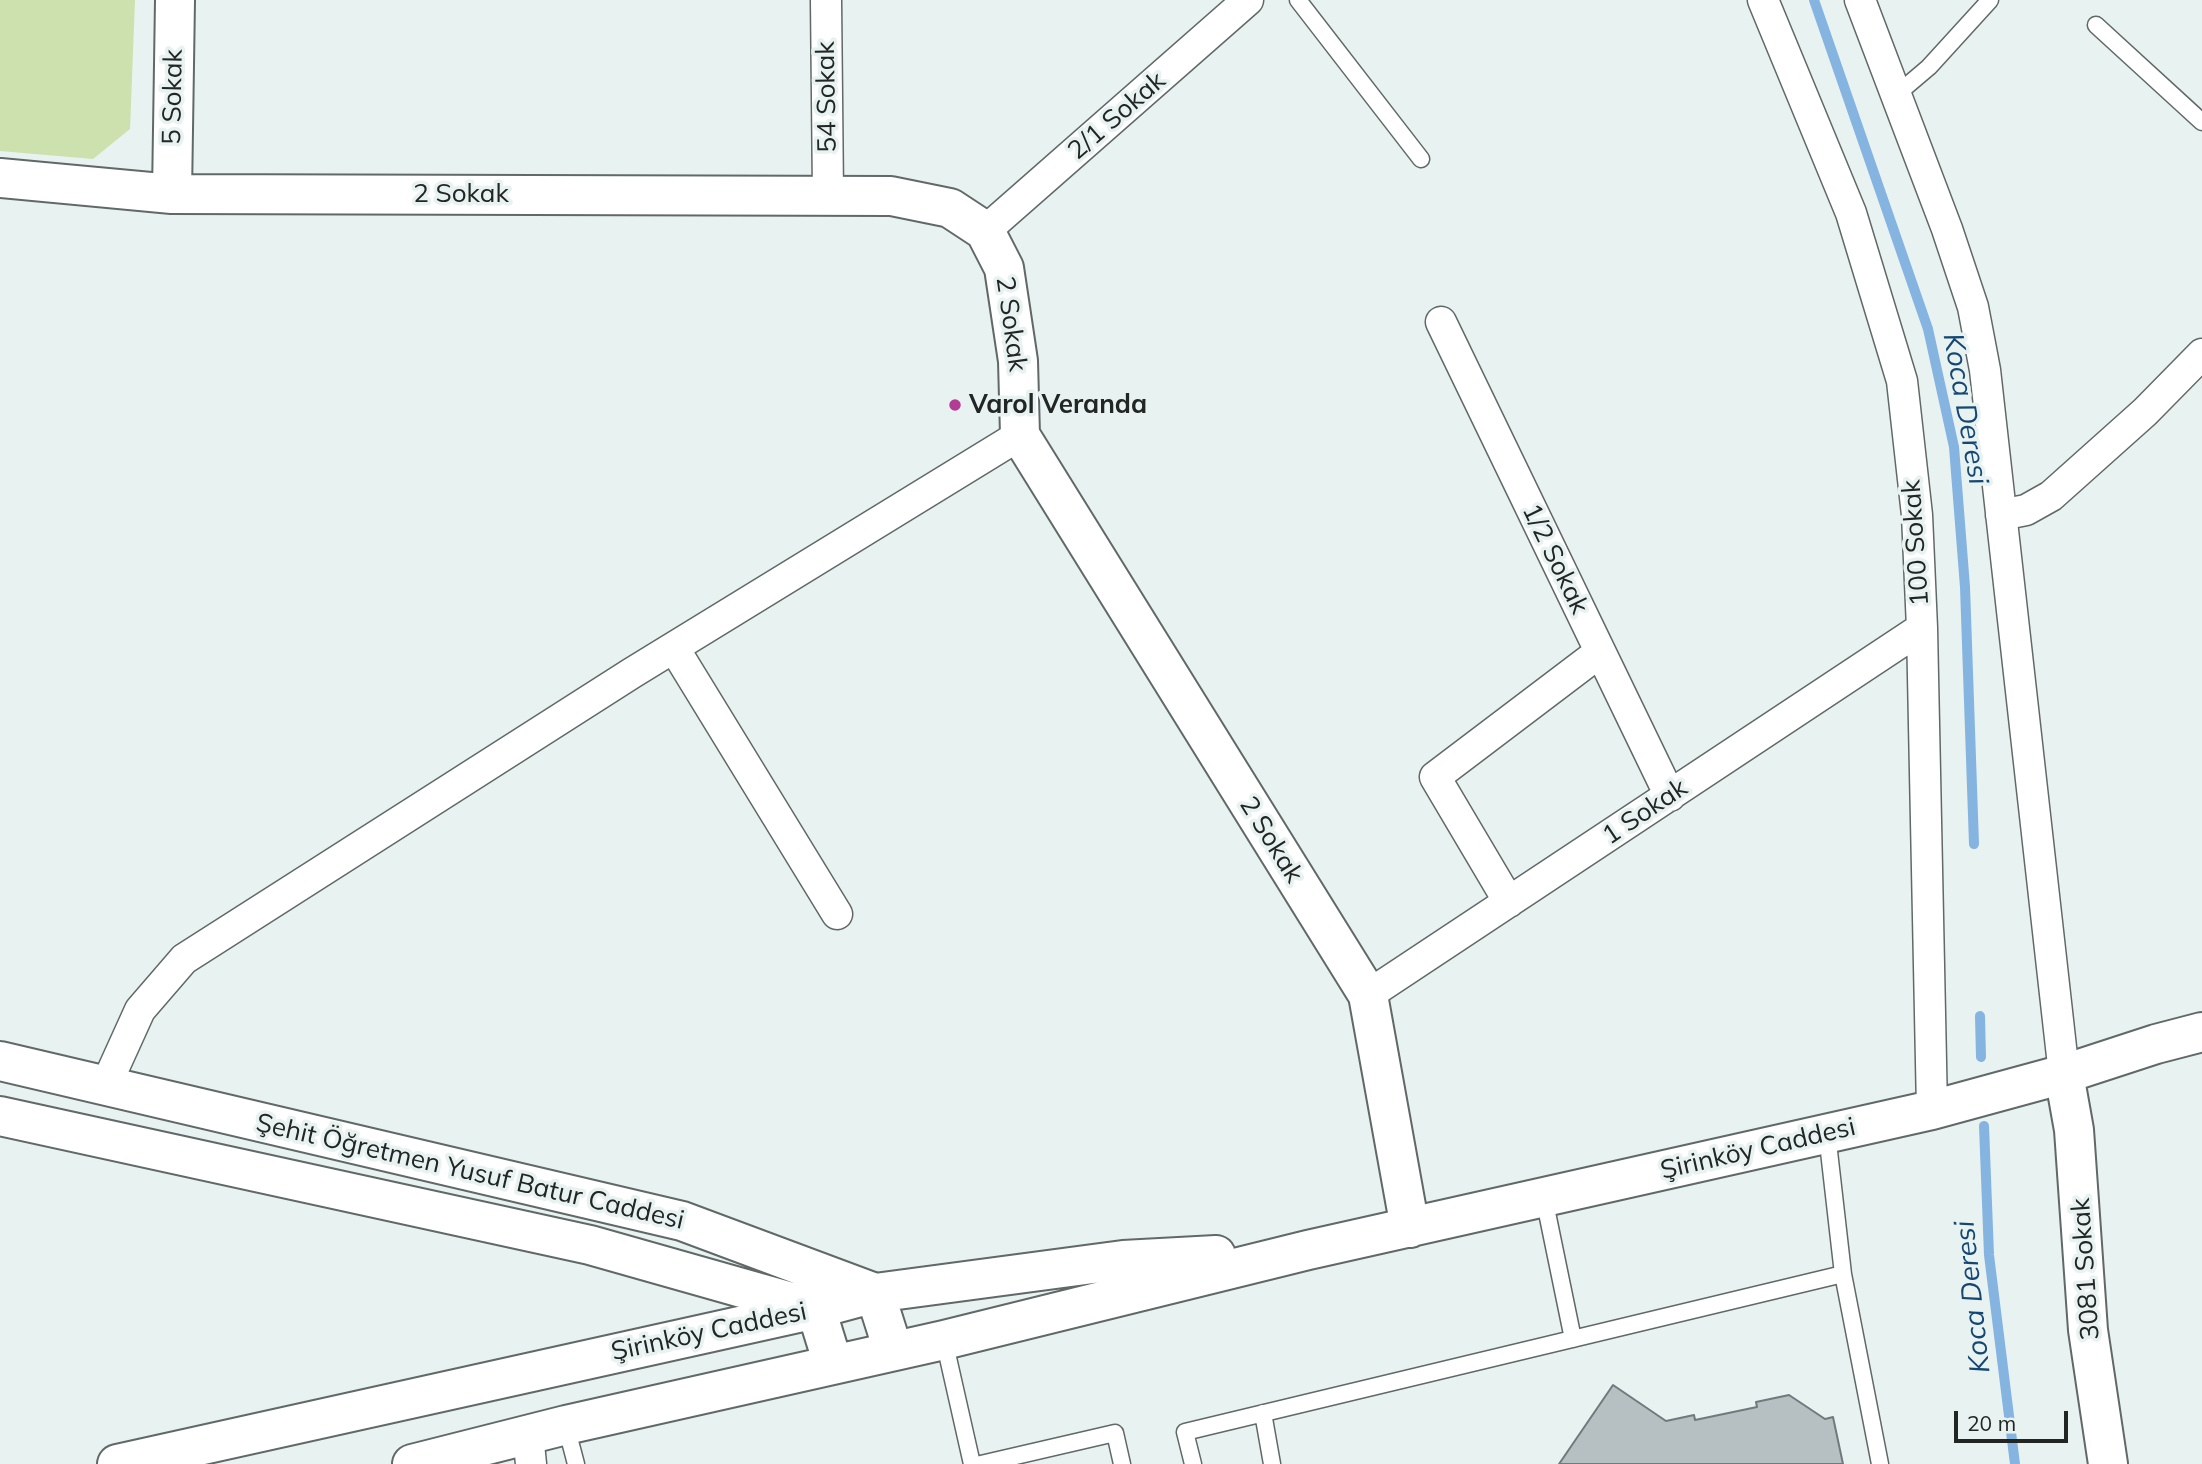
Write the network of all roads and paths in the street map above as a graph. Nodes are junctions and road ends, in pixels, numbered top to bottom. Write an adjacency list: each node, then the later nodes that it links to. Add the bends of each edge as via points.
1 (175, 0): 13 (main road, 5 Sokak)
2 (826, 0): 14 (street, 54 Sokak)
3 (1248, 0): 15 (street, 2/1 Sokak)
4 (1298, 0): 11 (lane)
5 (1763, 0): 20 (street, 100 Sokak, via 1851,213 1902,381 1917,515)
6 (1860, 0): 9 (street)
7 (1990, 0): 9 (lane)
8 (2096, 25): 10 (lane)
9 (1896, 95): 19 (street, via 1973,307)
10 (2202, 122)
11 (1421, 159)
12 (0, 178): 13 (main road, 2 Sokak)
13 (172, 194): 14 (main road, 2 Sokak)
14 (828, 194): 15 (main road, 2 Sokak, via 891,196 950,208)
15 (985, 232): 18 (main road, 2 Sokak, via 1004,268 1018,361)
16 (1441, 322): 22 (street, 1/2 Sokak)
17 (2202, 354): 19 (street, via 2051,496 2026,510)
18 (1020, 435): 21 (street); 26 (main road, 2 Sokak)
19 (2001, 515): 29 (street)
20 (1922, 628): 23 (street, 1 Sokak); 31 (street, 100 Sokak)
21 (674, 648): 25 (street); 30 (street, via 184,959 140,1010)
22 (1600, 652): 23 (street, 1/2 Sokak); 24 (street, via 1435,777)
23 (1670, 796): 24 (street, 1 Sokak)
24 (1509, 902): 26 (street, 1 Sokak)
25 (837, 914)
26 (1368, 995): 35 (main road, 2 Sokak)
27 (2202, 1032): 29 (main road, Şirinköy Caddesi)
28 (0, 1061): 30 (main road, Şehit Öğretmen Yusuf Batur Caddesi)
29 (2064, 1074): 31 (main road, Şirinköy Caddesi); 56 (main road, 3081 Sokak, via 2074,1130 2088,1330)
30 (106, 1086): 38 (main road, Şehit Öğretmen Yusuf Batur Caddesi, via 682,1221)
31 (1932, 1110): 33 (main road, Şirinköy Caddesi)
32 (0, 1116): 39 (main road, Şehit Öğretmen Yusuf Batur Caddesi, via 590,1245)
33 (1827, 1134): 34 (main road, Şirinköy Caddesi); 37 (lane)
34 (1544, 1198): 35 (main road, Şirinköy Caddesi); 40 (lane)
35 (1410, 1228): 36 (main road, Şirinköy Caddesi)
36 (1308, 1250): 38 (main road, Şirinköy Caddesi, via 1123,1260); 41 (main road, Şirinköy Caddesi)
37 (1843, 1274): 40 (lane); 55 (lane)
38 (875, 1293): 39 (main road, Şirinköy Caddesi); 42 (main road)
39 (816, 1309): 43 (main road); 47 (main road, Şirinköy Caddesi)
40 (1573, 1339): 44 (lane)
41 (944, 1340): 42 (main road, Şirinköy Caddesi); 50 (lane)
42 (893, 1350): 43 (main road, Şirinköy Caddesi)
43 (833, 1364): 45 (main road, Şirinköy Caddesi)
44 (1263, 1413): 53 (lane, via 1185,1432); 54 (lane)
45 (566, 1425): 46 (main road, Şirinköy Caddesi); 49 (lane)
46 (530, 1449): 48 (main road, Şirinköy Caddesi)
47 (117, 1464)
48 (412, 1464)
49 (576, 1464)
50 (972, 1464)
51 (981, 1464): 52 (lane, via 1115,1433)
52 (1122, 1464)
53 (1193, 1464)
54 (1272, 1464)
55 (1880, 1464)
56 (2108, 1464)

